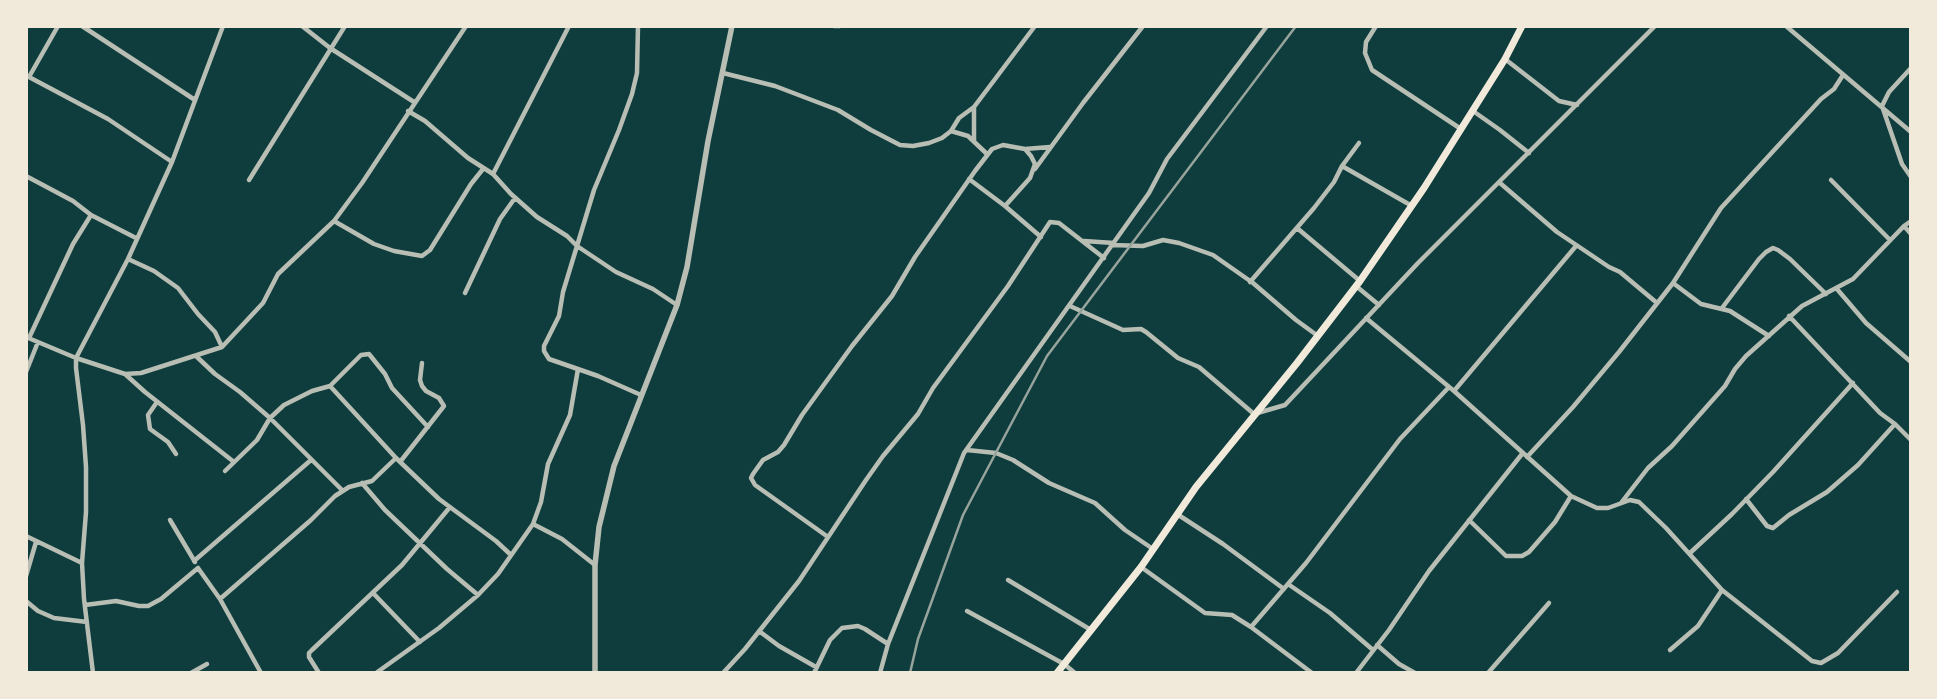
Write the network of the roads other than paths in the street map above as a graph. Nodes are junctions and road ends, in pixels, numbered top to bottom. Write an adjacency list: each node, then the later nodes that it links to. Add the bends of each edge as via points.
1 (58, 26): 40 (street, via 29,77 108,119)
2 (82, 26): 24 (street)
3 (223, 26): 24 (street)
4 (302, 26): 19 (street)
5 (344, 26): 19 (street)
6 (466, 26): 25 (street)
7 (569, 26): 44 (street)
8 (638, 26): 65 (street, via 632,94 596,183)
9 (732, 26): 22 (street)
10 (834, 26): 11 (street)
11 (840, 26)
12 (1035, 26): 28 (street)
13 (1144, 26): 36 (street)
14 (1267, 26): 64 (street, via 1167,159 1149,193)
15 (1376, 26): 31 (street, via 1366,42 1365,53 1372,70)
16 (1522, 26): 20 (main road)
17 (1655, 26): 26 (street)
18 (1786, 26): 23 (street)
19 (330, 48): 25 (street); 48 (street)
20 (1505, 59): 26 (street, via 1560,101); 30 (main road)
21 (1911, 68): 27 (street, via 1889,92)
22 (723, 73): 32 (street, via 775,86 838,110 900,145 929,143); 77 (street, via 687,267)
23 (1843, 75): 27 (street); 70 (street, via 1834,89 1821,99 1721,208)
24 (196, 100): 40 (street)
25 (414, 102): 29 (street)
26 (1577, 105): 38 (street)
27 (1882, 106): 33 (street); 46 (street, via 1902,164)
28 (974, 107): 32 (street, via 959,118); 34 (street)
29 (408, 111): 42 (street); 55 (street)
30 (1472, 111): 31 (main road); 38 (street)
31 (1461, 129): 53 (main road)
32 (951, 130): 34 (street)
33 (1911, 132)
34 (974, 140): 39 (street)
35 (1359, 143): 41 (street)
36 (1050, 147): 37 (street); 43 (street)
37 (1025, 149): 39 (street, via 1003,144); 43 (street, via 1034,160)
38 (1530, 153): 50 (street)
39 (987, 154): 47 (street)
40 (172, 162): 61 (street)
41 (1342, 166): 53 (street); 58 (street, via 1334,182)
42 (484, 169): 44 (street); 55 (street, via 430,250 422,256 374,244)
43 (1033, 172): 52 (street)
44 (493, 174): 51 (street)
45 (26, 176): 54 (street)
46 (1911, 177)
47 (969, 179): 52 (street); 124 (street, via 892,296 852,346 784,445 763,460 751,478 755,485)
48 (249, 180)
49 (1831, 180): 62 (street)
50 (1500, 184): 66 (street); 76 (street)
51 (515, 198): 65 (street); 73 (street, via 500,219)
52 (1005, 206): 60 (street)
53 (1412, 206): 71 (main road)
54 (91, 215): 61 (street); 84 (street, via 73,244)
55 (334, 221): 86 (street, via 278,274 263,303)
56 (1911, 221): 57 (street)
57 (1904, 226): 59 (street); 62 (street)
58 (1297, 228): 69 (street); 71 (street)
59 (1911, 234)
60 (1041, 237): 63 (street, via 1053,221); 124 (street)
61 (136, 238): 68 (street)
62 (1890, 240): 72 (street, via 1853,279)
63 (1083, 241): 64 (street); 67 (street)
64 (1113, 244): 67 (street); 69 (street, via 1143,246 1163,240 1179,243 1213,255)
65 (577, 246): 77 (street, via 624,278 653,289); 91 (street, via 559,316 544,351 549,359)
66 (1576, 246): 75 (street, via 1620,272); 97 (street)
67 (1104, 258): 78 (street)
68 (128, 259): 86 (street, via 154,271 178,288 215,332); 88 (street)
69 (1250, 282): 82 (street)
70 (1673, 283): 75 (street); 79 (street, via 1701,304)
71 (1358, 284): 76 (street); 82 (main road)
72 (1837, 289): 74 (street); 89 (street, via 1866,323)
73 (465, 294)
74 (1826, 294): 79 (street, via 1790,259 1773,248 1759,259); 80 (street)
75 (1657, 303): 107 (street, via 1573,407)
76 (1379, 304): 81 (street)
77 (676, 305): 98 (street)
78 (1070, 306): 100 (street, via 1123,330 1141,329 1178,358 1199,367); 105 (street)
79 (1722, 308): 83 (street)
80 (1789, 316): 83 (street); 94 (street)
81 (1366, 318): 96 (street); 100 (street, via 1285,405)
82 (1318, 336): 100 (main road)
83 (1769, 336): 117 (street, via 1746,356 1725,386 1648,468)
84 (28, 337): 85 (street)
85 (38, 342): 88 (street); 92 (street)
86 (222, 347): 87 (street)
87 (196, 356): 93 (street, via 141,373); 101 (street)
88 (76, 358): 93 (street); 131 (street, via 86,467)
89 (1911, 362)
90 (422, 363): 103 (street, via 422,386 439,398 444,406)
91 (578, 369): 98 (street); 122 (street, via 570,415 548,464)
92 (26, 372)
93 (125, 374): 99 (street)
94 (1852, 383): 102 (street); 116 (street)
95 (330, 386): 101 (street, via 300,396); 103 (street, via 361,355 369,354 392,388); 108 (street)
96 (1449, 387): 97 (street); 137 (street, via 1400,439)
97 (1454, 391): 107 (street)
98 (641, 395): 132 (street, via 614,466)
99 (157, 402): 106 (street, via 148,415 150,429 168,442); 110 (street)
100 (1254, 414): 119 (main road)
101 (270, 418): 109 (street); 110 (street, via 257,440)
102 (1895, 424): 104 (street); 116 (street, via 1828,492 1773,528 1767,526)
103 (428, 427): 111 (street)
104 (1911, 440)
105 (967, 450): 127 (street, via 996,452 1049,483 1095,503 1125,530); 153 (street)
106 (176, 454)
107 (1525, 455): 115 (street); 121 (street)
108 (396, 458): 111 (street); 113 (street, via 372,481)
109 (311, 460): 114 (street); 130 (street)
110 (234, 462): 112 (street)
111 (400, 462): 118 (street)
112 (225, 471)
113 (362, 483): 114 (street); 126 (street)
114 (342, 490): 143 (street)
115 (1571, 496): 117 (street, via 1597,508); 121 (street, via 1555,522 1522,556 1506,556)
116 (1746, 499): 128 (street)
117 (1620, 504): 128 (street, via 1630,500 1639,502)
118 (450, 508): 126 (street); 129 (street)
119 (1177, 514): 127 (main road); 138 (street)
120 (170, 520): 130 (street)
121 (1469, 520): 154 (street)
122 (534, 524): 129 (street); 132 (street, via 562,539)
123 (26, 536): 125 (street)
124 (828, 537): 151 (street, via 799,581)
125 (36, 542): 131 (street); 135 (street)
126 (422, 543): 141 (street); 142 (street, via 446,569)
127 (1153, 549): 133 (main road)
128 (1690, 553): 139 (street)
129 (512, 555): 142 (street)
130 (194, 561): 134 (street)
131 (82, 563): 146 (street)
132 (595, 565): 165 (street)
133 (1141, 567): 149 (street, via 1205,613 1232,615); 150 (main road)
134 (198, 568): 143 (street); 146 (street, via 148,606 116,601)
135 (26, 576)
136 (1008, 580): 150 (street)
137 (1288, 584): 138 (street); 155 (street, via 1330,613)
138 (1284, 589): 149 (street)
139 (1722, 590): 140 (street, via 1812,661 1822,662 1838,653); 156 (street, via 1698,626)
140 (1897, 592)
141 (373, 593): 152 (street); 163 (street, via 309,653)
142 (478, 595): 152 (street)
143 (220, 599): 162 (street)
144 (26, 601): 148 (street, via 54,618)
145 (1549, 603): 173 (street)
146 (85, 605): 148 (street)
147 (967, 611): 158 (street)
148 (87, 622): 160 (street)
149 (1252, 626): 170 (street)
150 (1091, 630): 158 (main road)
151 (759, 631): 159 (street); 166 (street)
152 (420, 642): 164 (street)
153 (888, 644): 159 (street, via 865,628 842,628 830,640); 167 (street)
154 (1377, 645): 155 (street); 172 (street)
155 (1374, 650): 171 (street)
156 (1670, 650)
157 (207, 664): 161 (street)
158 (1064, 664): 168 (main road); 169 (street)
159 (815, 670)
160 (93, 673)
161 (190, 673)
162 (261, 673)
163 (319, 673)
164 (376, 673)
165 (595, 673)
166 (723, 673)
167 (880, 673)
168 (1057, 673)
169 (1074, 673)
170 (1312, 673)
171 (1356, 673)
172 (1415, 673)
173 (1488, 673)

